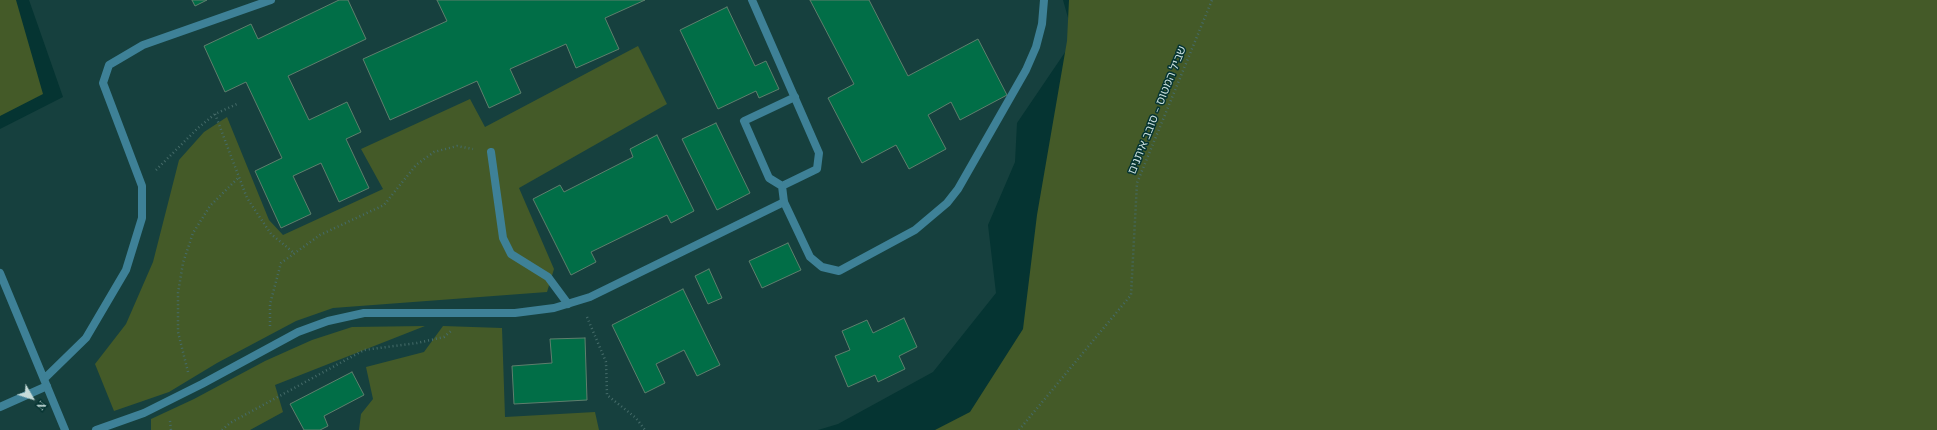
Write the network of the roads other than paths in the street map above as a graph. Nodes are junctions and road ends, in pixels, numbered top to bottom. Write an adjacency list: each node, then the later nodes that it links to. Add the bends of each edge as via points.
1 (271, 0): 10 (street, via 143,45 109,65 103,83 142,186 142,218 126,270 86,338)
2 (752, 0): 4 (street)
3 (1044, 0): 7 (street, via 1042,24 1026,70 958,189 947,203 915,230 839,271 822,266 810,257)
4 (795, 97): 6 (street, via 819,153 818,164 817,169); 6 (street, via 744,121 769,178)
5 (491, 152): 9 (street, via 503,238 511,254 548,277)
6 (782, 186): 7 (street)
7 (784, 202): 9 (street, via 590,297)
8 (0, 273): 10 (street)
9 (568, 304): 13 (street, via 515,313 364,313 328,321 298,332 144,413)
10 (46, 382): 11 (street); 12 (street)
11 (1, 405)
12 (65, 430)
13 (96, 430)

